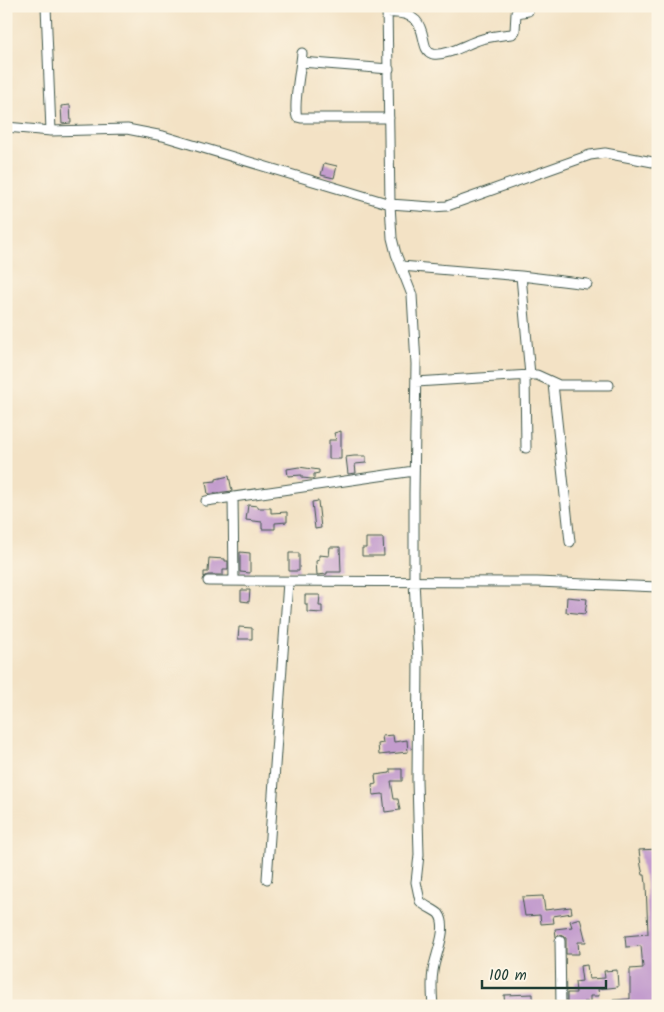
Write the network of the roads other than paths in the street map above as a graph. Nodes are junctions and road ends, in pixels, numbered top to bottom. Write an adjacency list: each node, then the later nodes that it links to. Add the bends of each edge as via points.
1 (46, 6): 7 (street)
2 (529, 6): 3 (street, via 528,11 516,13 516,32 483,38 438,54 426,48 417,20)
3 (387, 10): 4 (street)
4 (389, 69): 5 (street); 5 (street, via 302,57 296,114 301,118)
5 (389, 118): 9 (street)
6 (6, 127): 7 (street)
7 (51, 131): 9 (street, via 127,129 163,136)
8 (658, 163): 9 (street, via 605,153 590,155 447,206)
9 (390, 204): 10 (street, via 392,238)
10 (401, 266): 11 (street); 14 (street, via 412,295)
11 (521, 276): 12 (street); 13 (street)
12 (587, 284)
13 (527, 376): 14 (street); 15 (street, via 537,375); 17 (street)
14 (416, 382): 18 (street)
15 (553, 384): 16 (street); 21 (street)
16 (609, 385)
17 (526, 448)
18 (414, 471): 19 (street); 22 (street)
19 (233, 497): 20 (street); 24 (street)
20 (206, 501)
21 (570, 542)
22 (414, 580): 25 (street); 26 (street); 29 (street, via 418,660 419,855 416,882 420,902 437,912 443,927 433,968)
23 (208, 581): 24 (street)
24 (234, 581): 25 (street)
25 (288, 582): 27 (street)
26 (656, 587)
27 (267, 880)
28 (560, 941): 30 (street)
29 (433, 1006)
30 (561, 1006)

